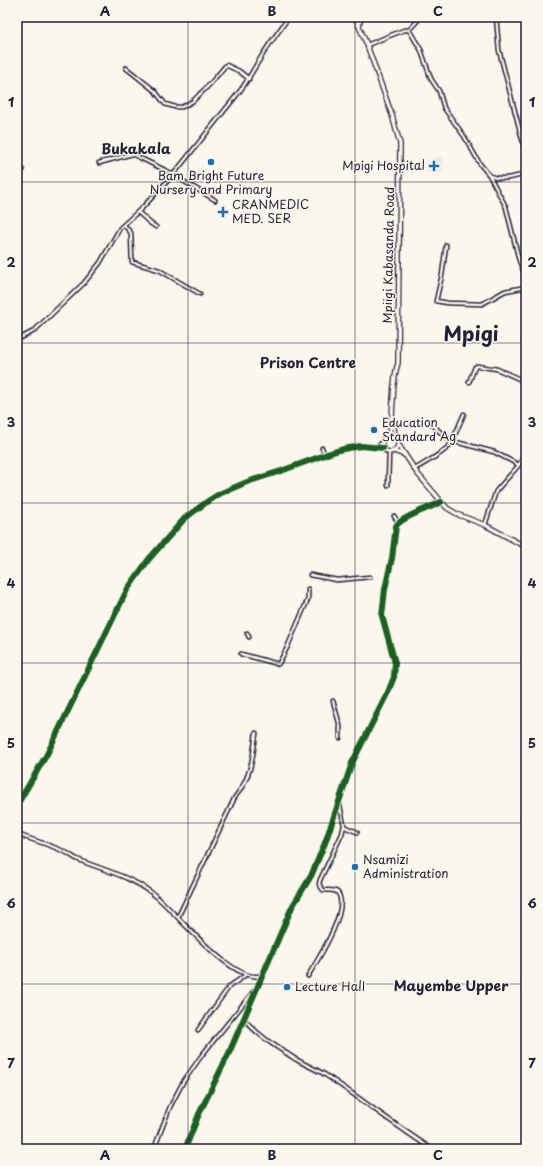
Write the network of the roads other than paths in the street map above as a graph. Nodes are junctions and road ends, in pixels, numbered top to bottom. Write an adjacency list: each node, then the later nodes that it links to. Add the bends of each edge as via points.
1 (288, 17): 2 (street); 11 (street)
2 (326, 17)
3 (355, 17): 7 (main road, Mpiigi Kabasanda Road)
4 (361, 17): 7 (main road)
5 (421, 17): 8 (street)
6 (496, 17): 12 (street, via 498,50)
7 (359, 28): 9 (main road, Mpiigi Kabasanda Road)
8 (409, 30): 9 (street); 18 (street, via 421,50 444,108)
9 (367, 45): 31 (main road, Mpiigi Kabasanda Road, via 400,144 398,363 394,373)
10 (126, 68): 11 (street, via 155,91 165,104 175,107 182,107 193,101 226,65 239,70)
11 (249, 79): 17 (street)
12 (526, 154)
13 (99, 163): 17 (street, via 132,154)
14 (17, 166): 15 (street)
15 (23, 170)
16 (526, 174): 18 (street, via 503,179)
17 (173, 175): 19 (street); 20 (street)
18 (489, 175): 24 (street, via 506,207 518,260)
19 (215, 200)
20 (138, 212): 21 (street); 22 (street)
21 (124, 225): 26 (street, via 131,233 132,262 159,270); 27 (street, via 84,283 34,330)
22 (156, 227)
23 (446, 245): 25 (street, via 436,301 482,304 505,291)
24 (526, 278)
25 (526, 287)
26 (200, 294)
27 (17, 340)
28 (469, 382): 29 (street, via 475,366 497,369)
29 (526, 382)
30 (464, 414): 34 (street)
31 (392, 417): 33 (main road, Mpiigi Kabasanda Road); 35 (main road, Mpiigi Kabasanda Road)
32 (430, 422): 34 (street)
33 (388, 437): 35 (main road); 36 (main road)
34 (452, 441): 45 (street, via 494,452); 46 (street, via 441,453)
35 (397, 442): 40 (main road); 44 (main road, Mpiigi Kabasanda Road)
36 (382, 443): 38 (street); 39 (main road)
37 (322, 448): 43 (street)
38 (375, 448): 39 (street); 43 (street, via 361,446)
39 (383, 448): 42 (main road)
40 (394, 451): 42 (main road); 44 (main road)
41 (526, 451): 45 (street)
42 (389, 452): 47 (street)
43 (325, 455): 63 (street, via 219,494 185,518 168,537 127,590 47,754)
44 (404, 455): 46 (main road, Mpiigi Kabasanda Road)
45 (519, 465): 51 (street, via 496,490)
46 (414, 469): 48 (main road, Mpiigi Kabasanda Road)
47 (388, 485)
48 (441, 502): 50 (street); 51 (main road, Mpiigi Kabasanda Road, via 458,515)
49 (394, 516): 50 (street)
50 (398, 522): 62 (street, via 394,531 382,616 395,664 394,677 352,764)
51 (485, 525): 52 (main road, Mpiigi Kabasanda Road)
52 (526, 547)
53 (310, 575): 54 (street, via 337,580)
54 (370, 576)
55 (308, 589): 58 (street, via 308,599 278,664)
56 (247, 633): 57 (street)
57 (250, 636)
58 (241, 654)
59 (334, 701): 61 (street)
60 (256, 733): 67 (street, via 250,769)
61 (340, 738)
62 (338, 801): 64 (street); 69 (street, via 311,876 292,907)
63 (17, 805)
64 (344, 825): 65 (street); 70 (street, via 319,884 323,890 338,893 340,910 332,934)
65 (357, 832)
66 (17, 834): 67 (street, via 50,845 75,859 131,880 158,898)
67 (178, 917): 68 (street, via 222,960)
68 (245, 975): 69 (street); 73 (street, via 229,987)
69 (263, 975): 71 (street)
70 (308, 976)
71 (258, 985): 72 (street); 74 (street, via 183,1082)
72 (244, 1019): 75 (street); 76 (street, via 266,1039 297,1060 316,1069)
73 (198, 1030)
74 (154, 1149)
75 (185, 1149)
76 (432, 1149)

